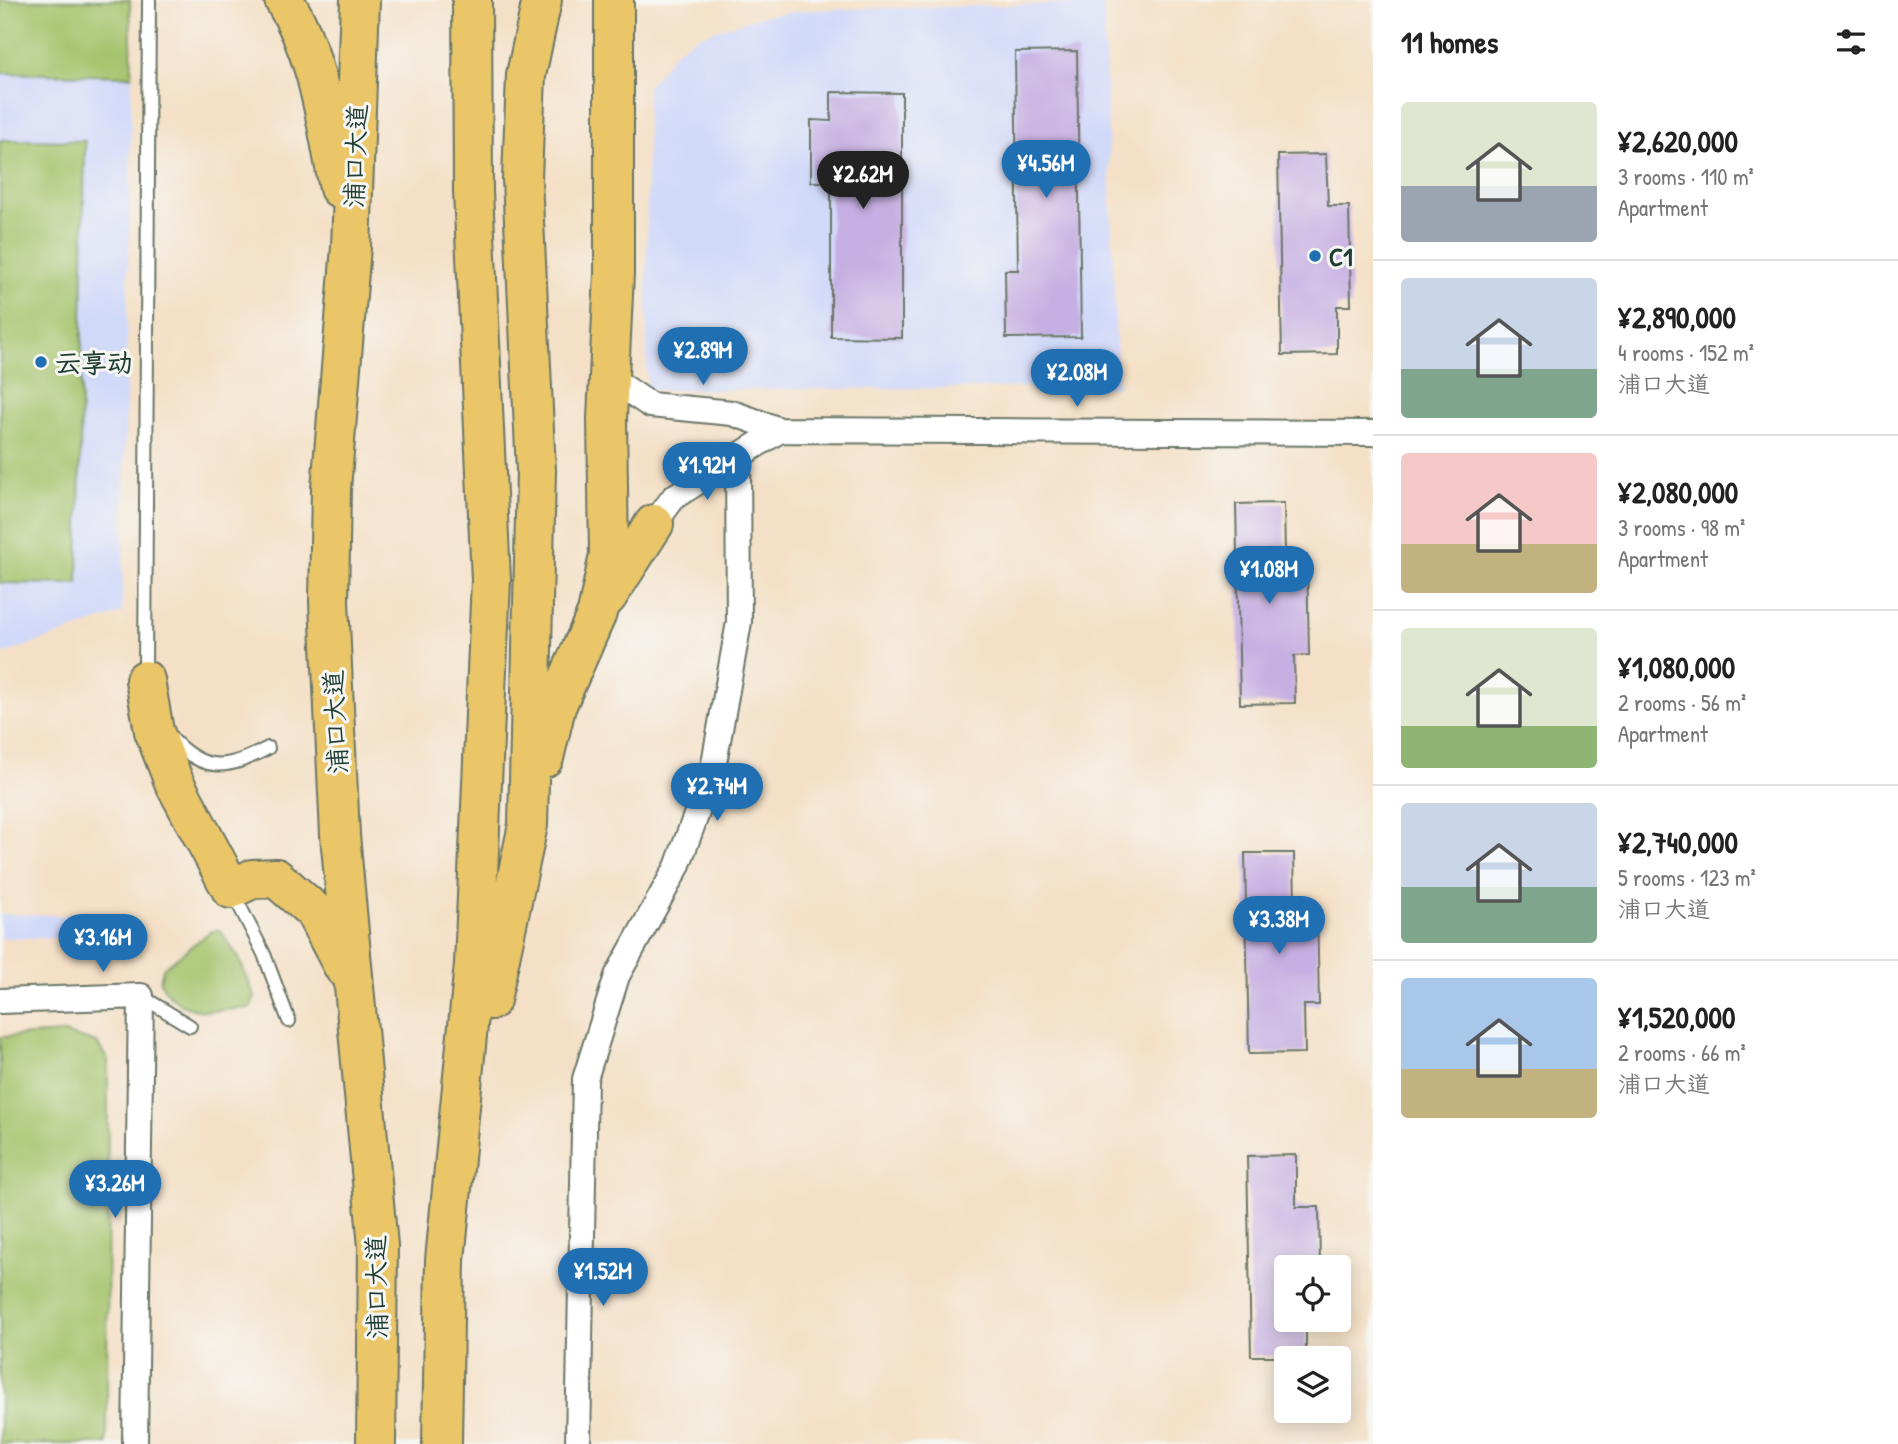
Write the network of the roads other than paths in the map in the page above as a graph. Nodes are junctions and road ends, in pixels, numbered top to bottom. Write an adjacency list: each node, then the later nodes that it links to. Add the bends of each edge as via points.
1 (149, 0): 14 (lane)
2 (284, 0): 7 (highway, via 315,68)
3 (360, 0): 7 (highway, 浦口大道)
4 (472, 0): 23 (highway, via 473,191 491,580 474,950)
5 (542, 0): 16 (highway, via 526,75 522,179 536,471)
6 (614, 0): 8 (highway, via 614,274)
7 (351, 247): 18 (highway, 浦口大道, via 331,489 328,602)
8 (609, 377): 9 (street, via 650,405 732,413); 13 (highway, via 608,555)
9 (780, 430): 10 (street); 11 (street)
10 (1373, 433)
11 (738, 456): 12 (street, via 674,496); 27 (street, via 739,622 713,769 677,867 617,976 585,1079)
12 (654, 524): 13 (highway)
13 (597, 613): 16 (highway, via 556,707)
14 (145, 680): 15 (lane, via 166,732 186,753 214,766 239,763); 17 (highway, via 154,731 174,782)
15 (268, 748)
16 (528, 825): 23 (highway)
17 (231, 889): 18 (highway, via 252,879 276,878 314,911); 21 (lane, via 264,954)
18 (352, 986): 25 (highway, 浦口大道, via 378,1246)
19 (141, 996): 20 (street); 22 (lane); 24 (street)
20 (0, 1001)
21 (289, 1021)
22 (190, 1027)
23 (453, 1172): 26 (highway, via 444,1260)
24 (135, 1444)
25 (376, 1444)
26 (442, 1444)
27 (578, 1444)

